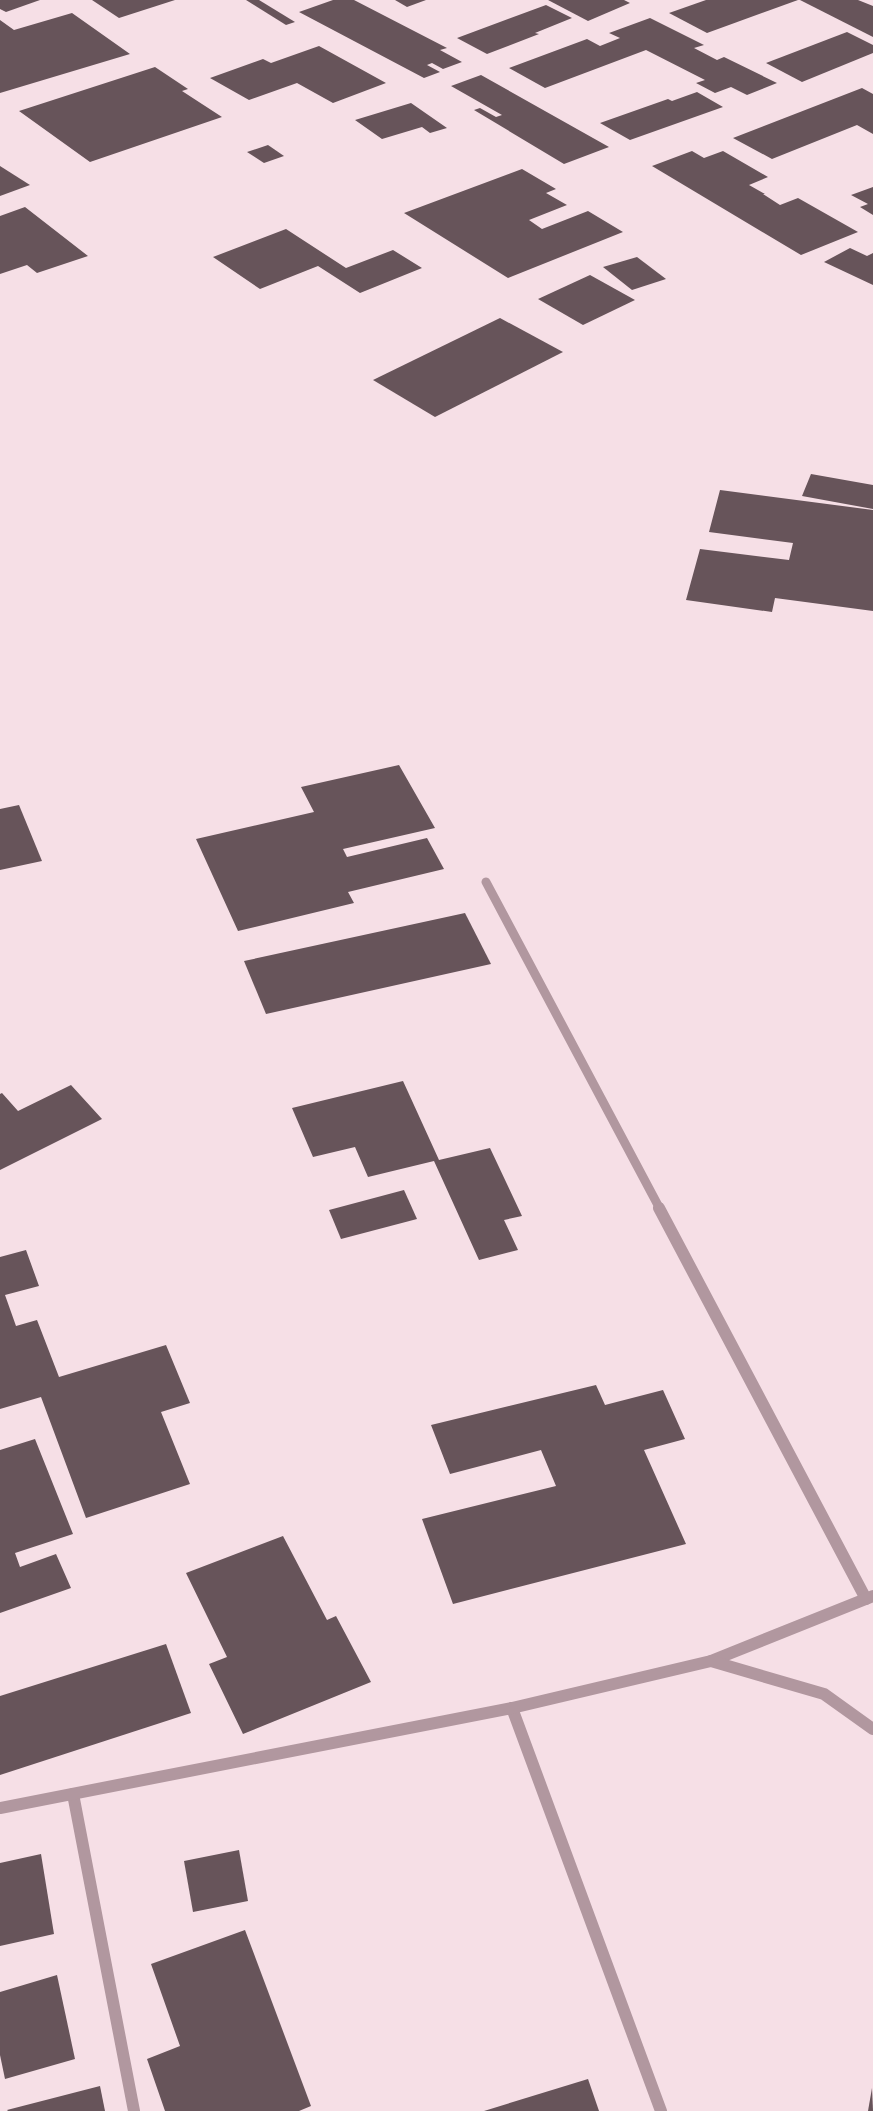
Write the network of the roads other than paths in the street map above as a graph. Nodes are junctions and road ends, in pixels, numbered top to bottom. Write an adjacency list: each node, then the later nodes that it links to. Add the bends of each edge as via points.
1 (486, 882): 2 (street)
2 (870, 1598): 3 (street)
3 (711, 1661): 4 (street); 5 (street, via 824,1694)
4 (512, 1708): 6 (street); 9 (street)
5 (873, 1729)
6 (74, 1794): 7 (street); 8 (street)
7 (0, 1808)
8 (134, 2111)
9 (661, 2111)

